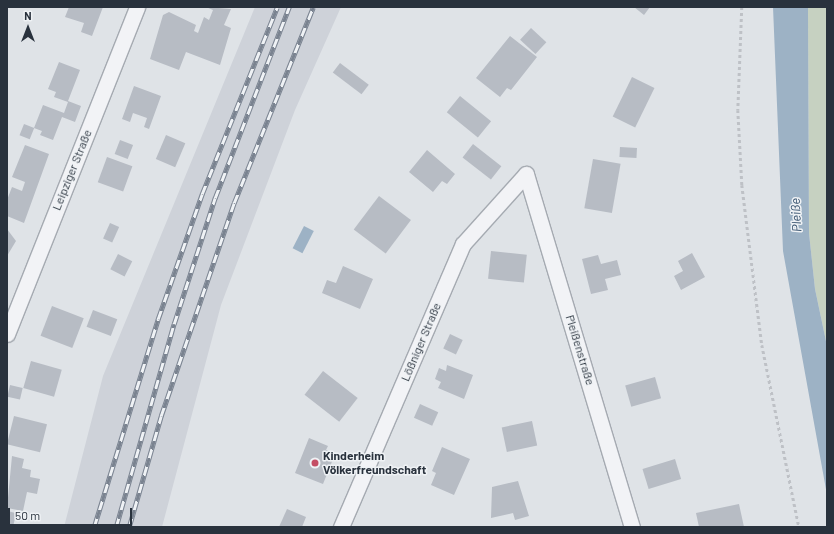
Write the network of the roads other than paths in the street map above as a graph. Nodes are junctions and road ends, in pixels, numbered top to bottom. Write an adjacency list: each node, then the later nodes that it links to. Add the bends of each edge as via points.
1 (137, 7): 3 (street, Leipziger Straße)
2 (526, 174): 4 (street, Lößniger Straße, via 463,244); 5 (street, Pleißenstraße)
3 (7, 334)
4 (341, 527)
5 (632, 527)

